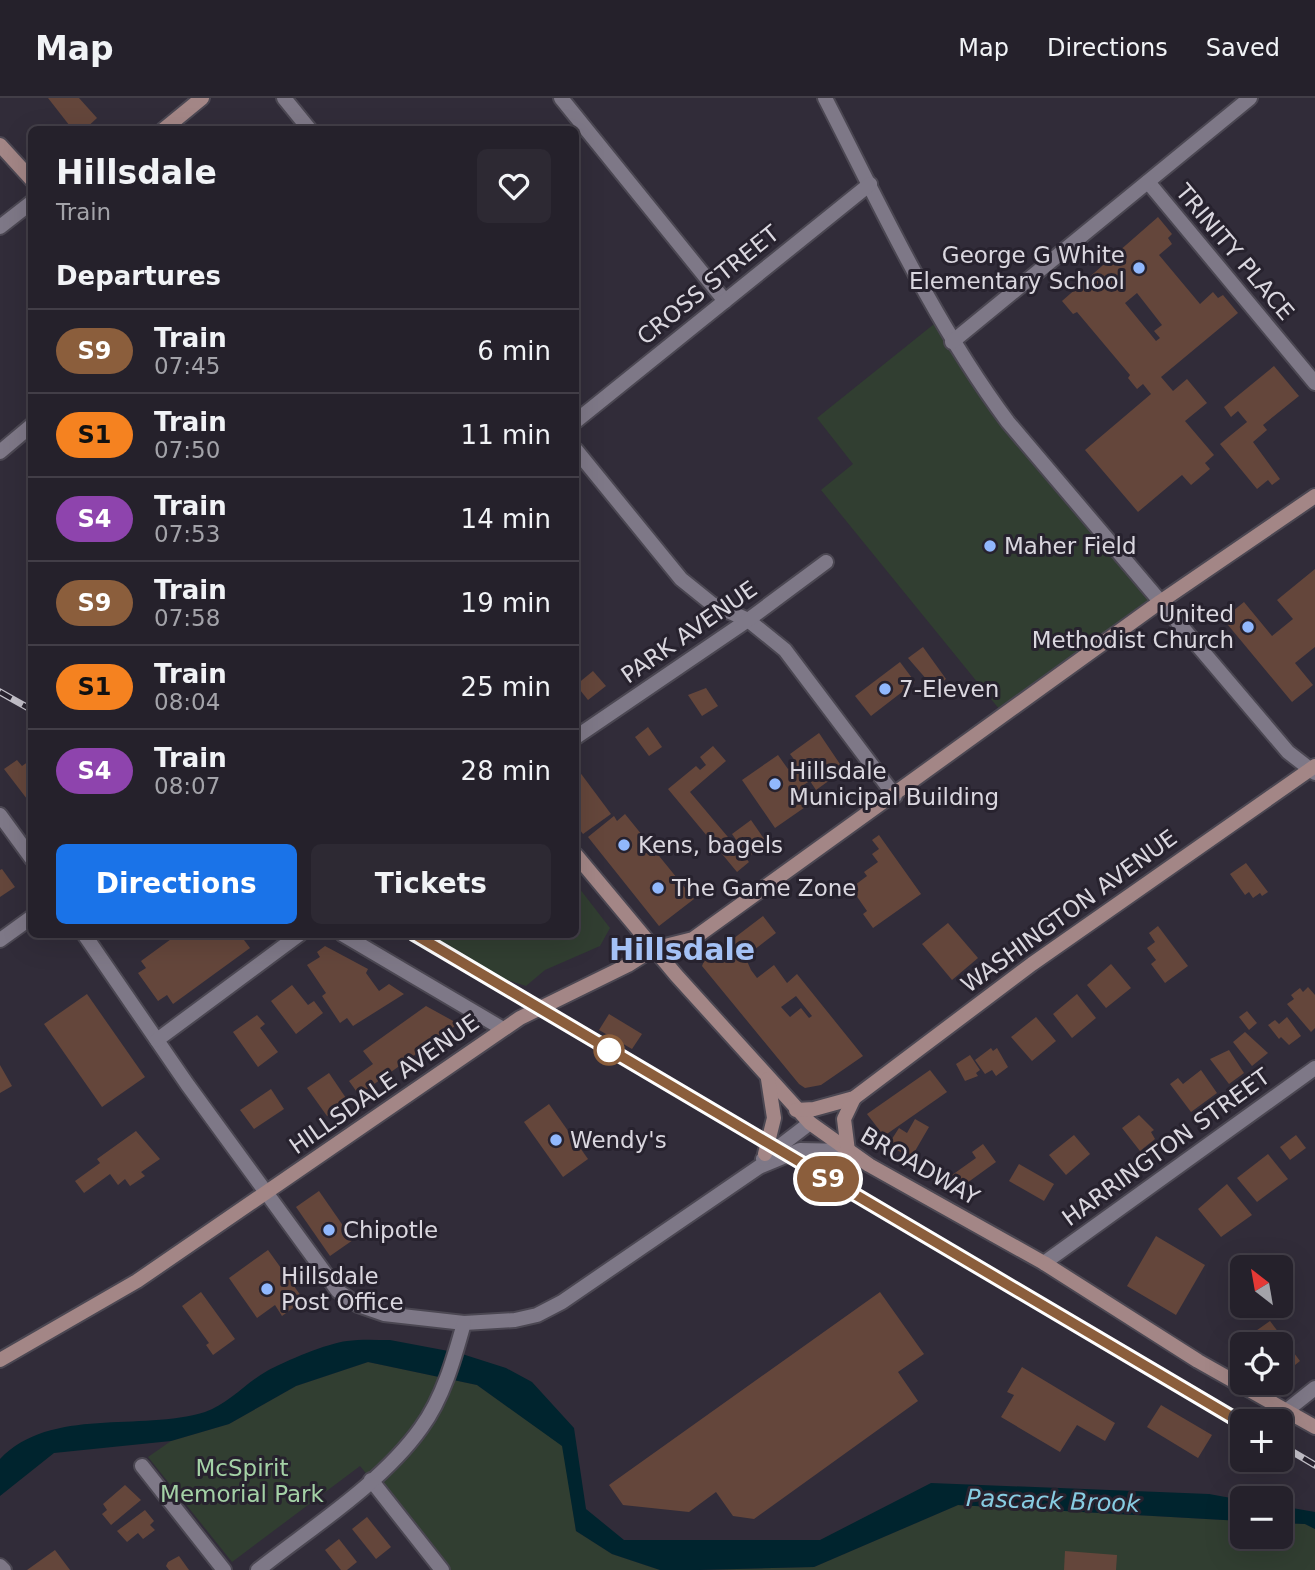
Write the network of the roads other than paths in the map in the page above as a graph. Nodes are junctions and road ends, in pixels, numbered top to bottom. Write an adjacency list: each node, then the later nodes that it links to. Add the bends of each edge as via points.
1 (202, 98): 6 (street)
2 (284, 98): 7 (street)
3 (561, 98): 14 (street)
4 (1250, 98): 10 (street)
5 (832, 101): 11 (street)
6 (168, 126)
7 (307, 126)
8 (0, 145): 9 (street)
9 (28, 176)
10 (1148, 182): 15 (street); 16 (street, TRINITY PLACE)
11 (870, 184): 14 (street, CROSS STREET); 15 (street)
12 (28, 205): 13 (street)
13 (0, 227)
14 (725, 301): 17 (street, CROSS STREET)
15 (952, 342): 23 (street, via 1008,422)
16 (1315, 383)
17 (579, 419)
18 (28, 428): 19 (street)
19 (0, 452)
20 (579, 454): 24 (street, via 681,579 712,604)
21 (1315, 496): 23 (street, HILLSDALE AVENUE)
22 (826, 562): 24 (street, PARK AVENUE)
23 (1160, 601): 26 (street, via 1288,752); 27 (street, HILLSDALE AVENUE)
24 (748, 620): 25 (street, PARK AVENUE); 27 (street, via 785,649)
25 (579, 735)
26 (1313, 769): 41 (street, WASHINGTON AVENUE, via 1043,956)
27 (895, 796): 36 (street, HILLSDALE AVENUE, via 693,939)
28 (0, 815): 29 (street)
29 (28, 854)
30 (579, 859): 36 (street, BROADWAY)
31 (28, 920): 35 (street)
32 (87, 938): 38 (street)
33 (295, 938): 38 (street)
34 (349, 938): 37 (street)
35 (0, 940)
36 (653, 949): 37 (street, HILLSDALE AVENUE); 40 (street, BROADWAY)
37 (503, 1029): 46 (street, HILLSDALE AVENUE)
38 (157, 1040): 46 (street)
39 (1315, 1068): 47 (street, HARRINGTON STREET)
40 (767, 1078): 42 (street, BROADWAY); 45 (street, via 774,1118)
41 (854, 1098): 42 (street, WASHINGTON AVENUE); 44 (street, via 844,1119)
42 (796, 1110): 43 (street, BROADWAY)
43 (810, 1123): 44 (street, BROADWAY); 45 (street)
44 (848, 1151): 45 (street, via 800,1150); 47 (street, BROADWAY)
45 (762, 1161): 48 (street, via 546,1311 515,1320)
46 (268, 1193): 48 (street, via 338,1291 358,1305 384,1314); 49 (street, HILLSDALE AVENUE, via 137,1281)
47 (1044, 1263): 51 (street, BROADWAY)
48 (464, 1323): 56 (street, via 443,1386 421,1428)
49 (0, 1360)
50 (1315, 1388): 52 (street)
51 (1282, 1409)
52 (1289, 1409)
53 (1293, 1415): 54 (street, BROADWAY)
54 (1315, 1427)
55 (142, 1466): 59 (street)
56 (371, 1480): 60 (street); 61 (street)
57 (0, 1566): 58 (street)
58 (4, 1570)
59 (224, 1570)
60 (258, 1570)
61 (442, 1570)

